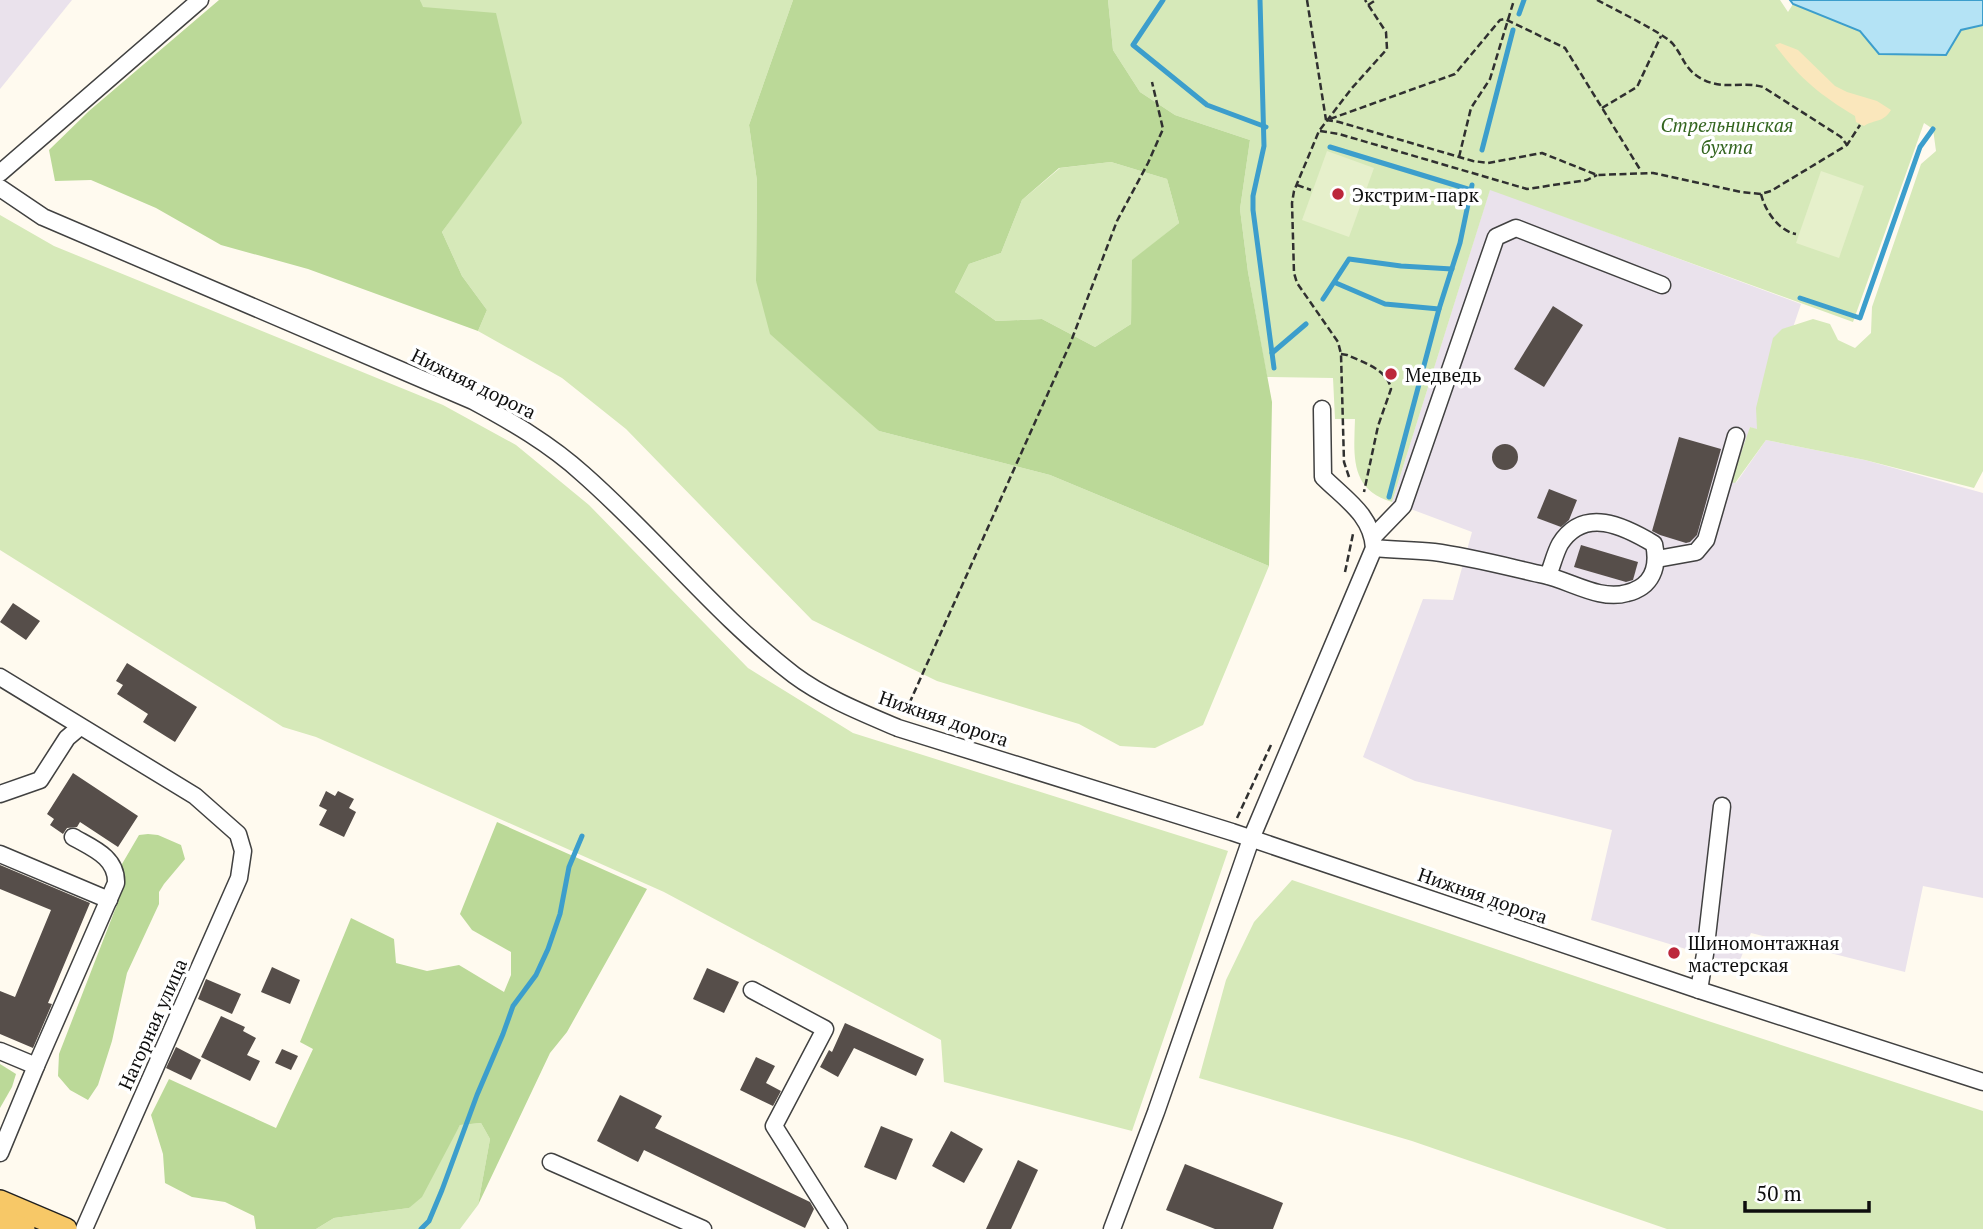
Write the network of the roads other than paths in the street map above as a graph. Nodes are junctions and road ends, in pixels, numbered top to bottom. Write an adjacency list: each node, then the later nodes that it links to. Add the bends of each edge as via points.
1 (200, 0): 2 (street)
2 (0, 173)
3 (0, 188): 15 (street, Нижняя дорога, via 43,218 473,401 531,432 583,473 746,635 797,676 851,708 898,728)
4 (1662, 285): 7 (street, via 1516,228 1496,237 1403,506)
5 (1322, 409): 7 (street, via 1323,477 1368,522)
6 (1736, 436): 8 (street, via 1706,540 1696,552)
7 (1374, 542): 9 (street); 15 (street)
8 (1657, 559): 9 (street, via 1651,579 1624,595 1596,592); 9 (street, via 1654,544 1634,532 1597,521 1581,524 1560,545)
9 (1549, 576)
10 (0, 677): 11 (street)
11 (80, 727): 12 (street, via 67,738 40,780); 29 (street, Нагорная улица, via 195,796 238,834 243,851 239,878)
12 (0, 794)
13 (1722, 806): 19 (street)
14 (73, 836): 17 (street, via 108,858 114,867 116,883)
15 (1251, 839): 19 (street, Нижняя дорога); 32 (street)
16 (0, 855): 17 (street)
17 (109, 900): 21 (street)
18 (752, 989): 31 (street, via 825,1029 774,1126)
19 (1699, 990): 22 (street, Нижняя дорога)
20 (0, 1051): 21 (street)
21 (36, 1066): 23 (street)
22 (1983, 1082)
23 (0, 1153)
24 (551, 1162): 30 (street)
25 (0, 1201): 28 (main road)
26 (0, 1219): 27 (main road)
27 (24, 1229)
28 (66, 1229)
29 (84, 1229)
30 (703, 1229)
31 (839, 1229)
32 (1112, 1229)

